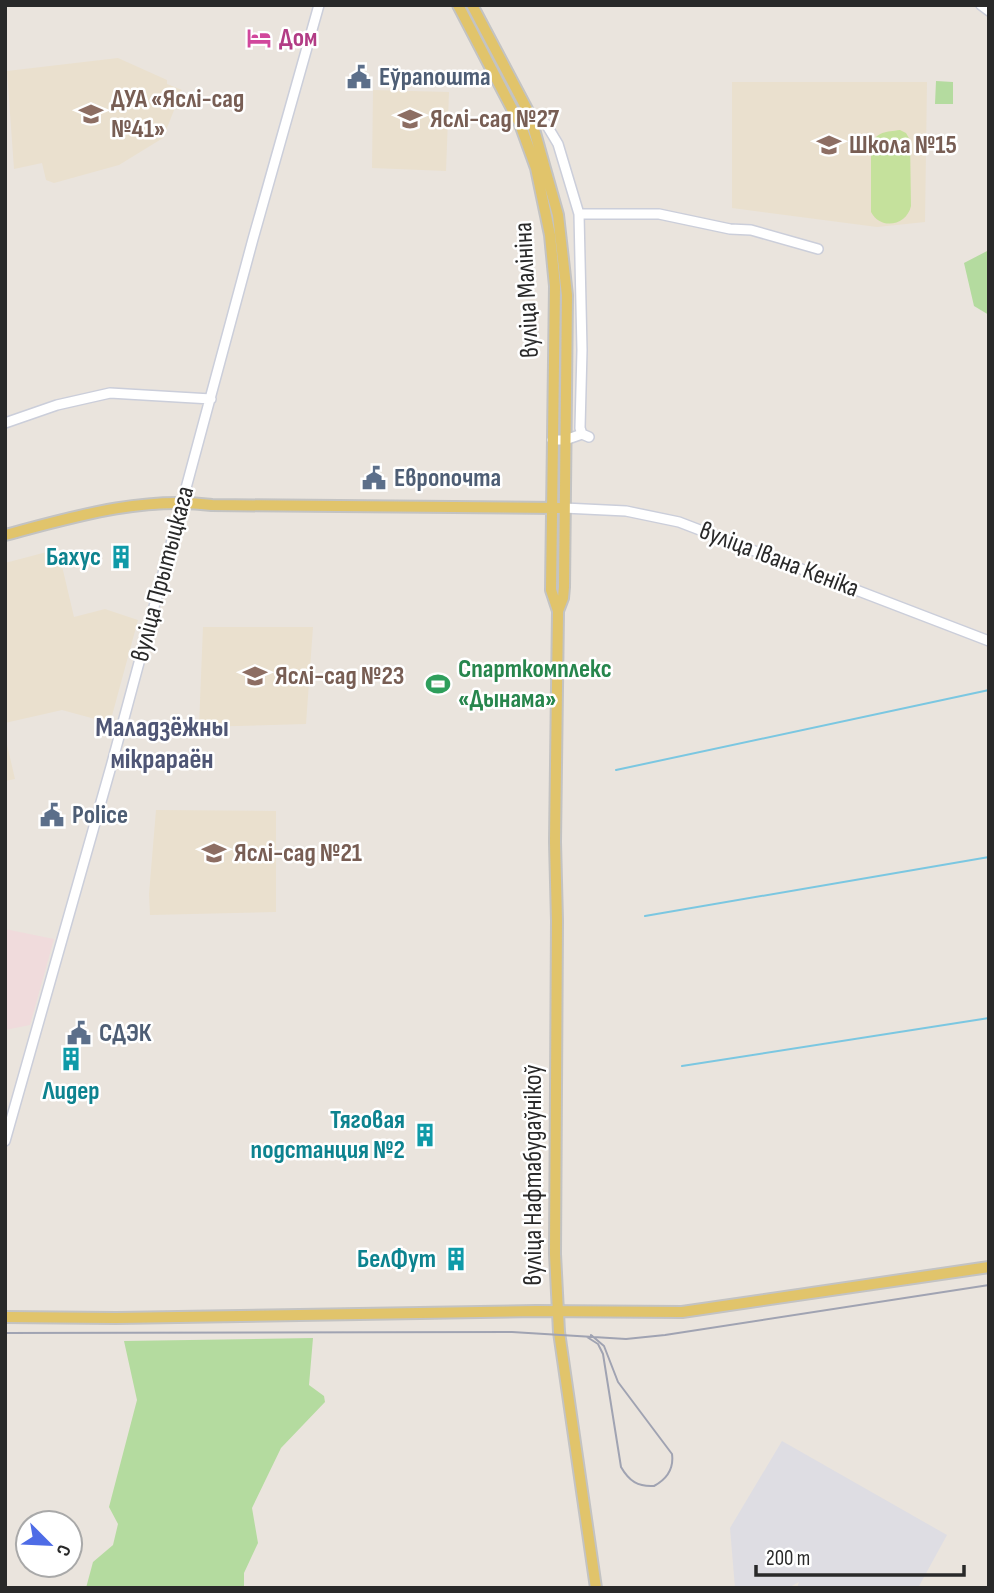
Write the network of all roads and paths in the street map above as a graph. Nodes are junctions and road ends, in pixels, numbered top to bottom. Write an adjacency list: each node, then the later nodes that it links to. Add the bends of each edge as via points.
1 (319, 5): 9 (street, вуліца Прытыцкага)
2 (458, 5): 12 (main road, вуліца Малініна, via 520,124 543,196 555,286)
3 (472, 5): 6 (main road, вуліца Малініна)
4 (981, 5): 5 (street)
5 (989, 11)
6 (530, 115): 7 (street, вуліца Малініна, via 545,124 558,144); 11 (main road, вуліца Малініна, via 558,215 567,295)
7 (579, 214): 8 (street, via 659,214 751,230); 11 (street, вуліца Малініна, via 586,436)
8 (818, 249)
9 (211, 399): 10 (street, via 110,393); 13 (street, вуліца Прытыцкага)
10 (5, 423)
11 (565, 439): 12 (street); 15 (main road, вуліца Малініна)
12 (552, 440): 14 (main road, вуліца Малініна)
13 (183, 502): 14 (main road); 16 (main road, via 87,514); 19 (street, вуліца Прытыцкага)
14 (552, 508): 15 (main road); 17 (main road, вуліца Нафтабудаўнікоў, via 551,590)
15 (564, 508): 17 (main road, вуліца Нафтабудаўнікоў, via 564,593); 18 (street, вуліца Івана Кеніка, via 626,511 679,522)
16 (5, 535)
17 (558, 611): 21 (main road, вуліца Нафтабудаўнікоў, via 554,1161)
18 (989, 641)
19 (5, 1141)
20 (989, 1267): 21 (main road, via 682,1312)
21 (559, 1311): 22 (main road, вуліца Нафтабудаўнікоў); 23 (main road)
22 (5, 1317)
23 (596, 1588)

